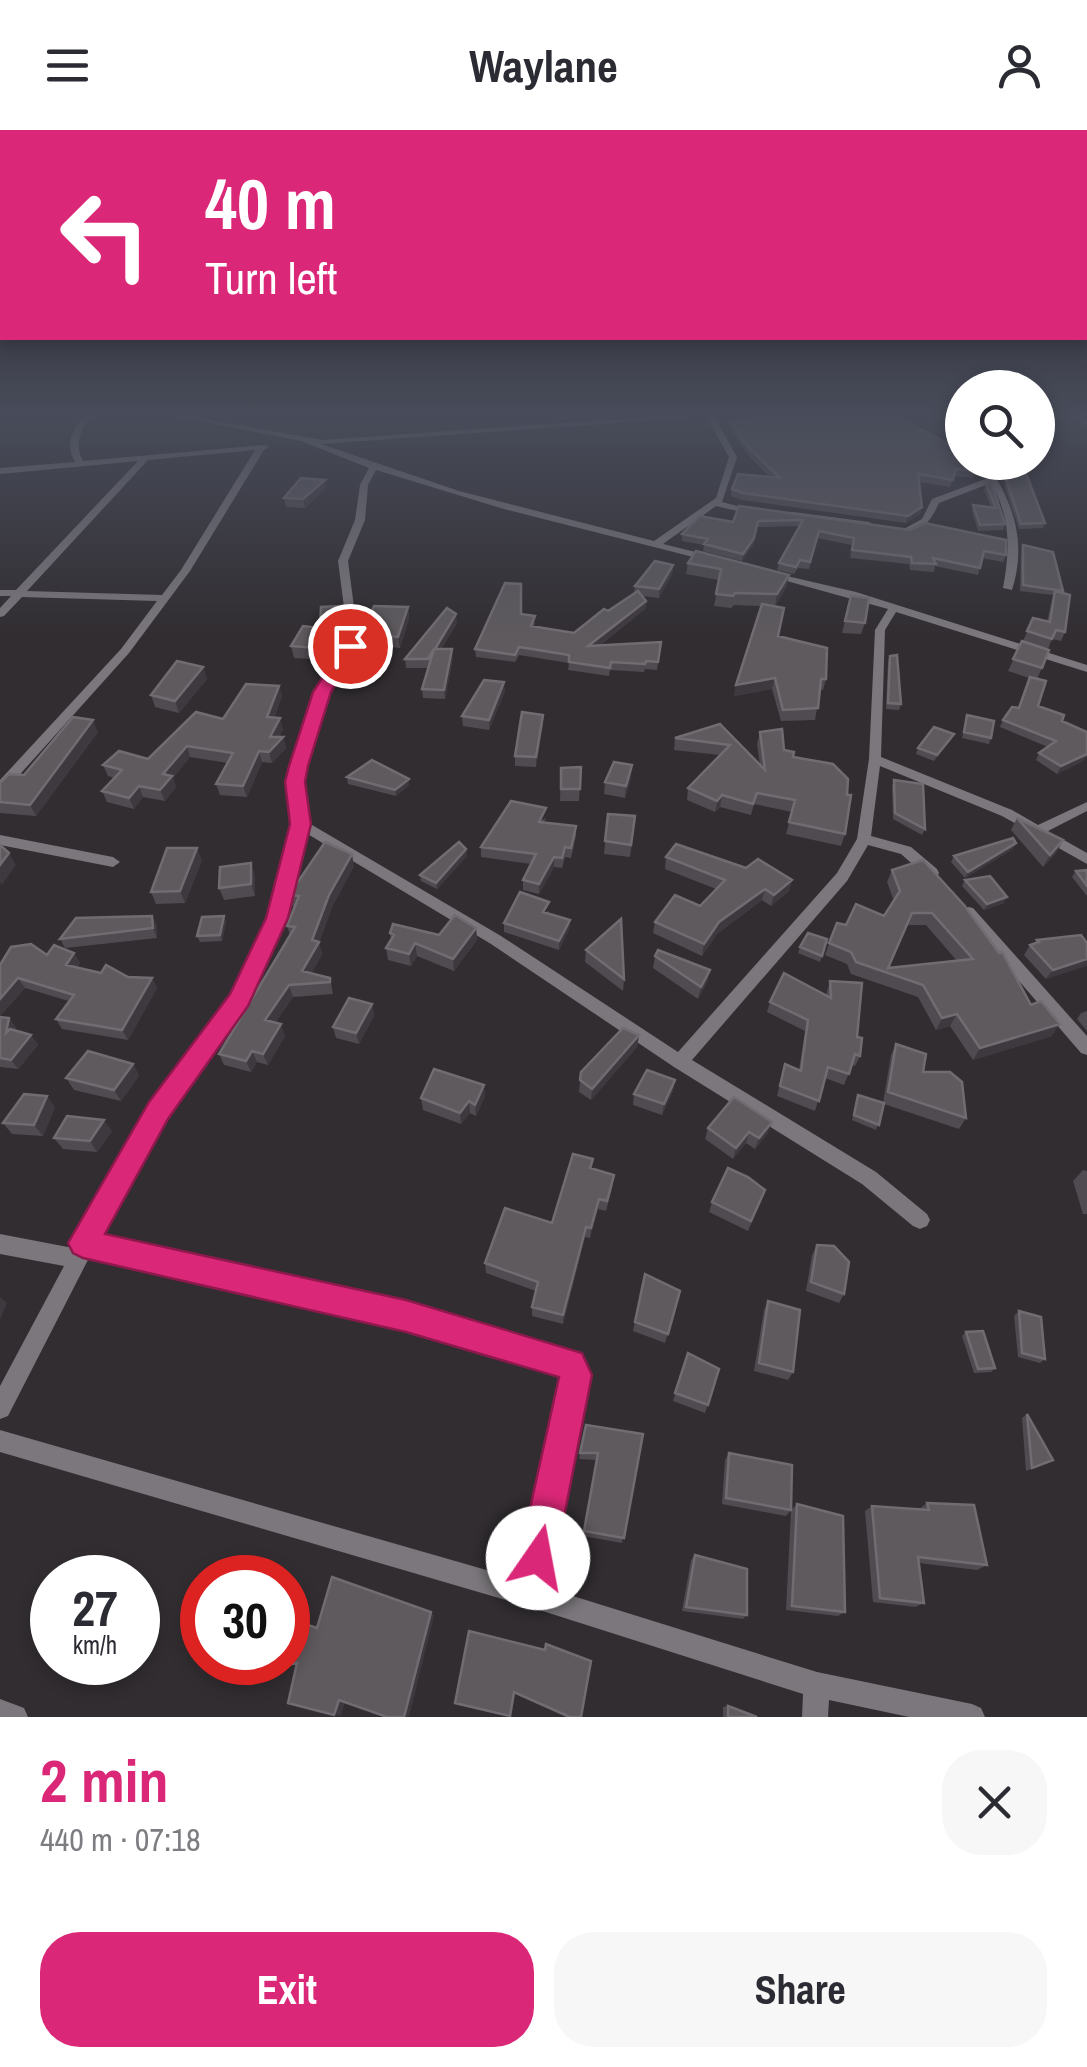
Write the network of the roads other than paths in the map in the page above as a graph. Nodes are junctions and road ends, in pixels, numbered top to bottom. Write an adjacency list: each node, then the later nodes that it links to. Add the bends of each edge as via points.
1 (116, 490): 17 (street)
2 (234, 490): 19 (street)
3 (363, 490): 26 (street, via 343,561 353,638 322,692 298,766)
4 (451, 490): 13 (street)
5 (724, 490): 8 (street)
6 (964, 490): 12 (street, via 935,501 916,528)
7 (998, 490): 16 (street, via 1015,532)
8 (715, 503): 9 (street); 13 (street)
9 (773, 513)
10 (786, 514): 11 (street)
11 (875, 526)
12 (894, 529)
13 (655, 544): 14 (street)
14 (727, 563)
15 (763, 572): 20 (street)
16 (1008, 588)
17 (24, 590): 18 (street); 19 (street); 21 (street)
18 (0, 592)
19 (165, 598): 24 (street, via 126,652)
20 (894, 608): 22 (street); 23 (street, via 880,630)
21 (0, 614)
22 (1087, 669)
23 (876, 760): 27 (street); 28 (street)
24 (0, 788)
25 (1087, 806): 27 (street)
26 (300, 824): 33 (street, via 496,940); 36 (street, via 277,918 239,1000 159,1111)
27 (1038, 830): 30 (street)
28 (864, 838): 32 (street, via 906,850); 33 (street, via 842,877)
29 (0, 840): 31 (street)
30 (1087, 859)
31 (113, 862)
32 (1087, 1048)
33 (680, 1062): 34 (street, via 869,1178)
34 (920, 1220)
35 (0, 1244): 36 (street)
36 (79, 1250): 37 (street); 39 (street, via 406,1316 571,1364 576,1375)
37 (0, 1408)
38 (0, 1441): 39 (street)
39 (530, 1595): 40 (street)
40 (816, 1685): 43 (street); 44 (street)
41 (0, 1712): 42 (street)
42 (15, 1717)
43 (815, 1717)
44 (972, 1717)

